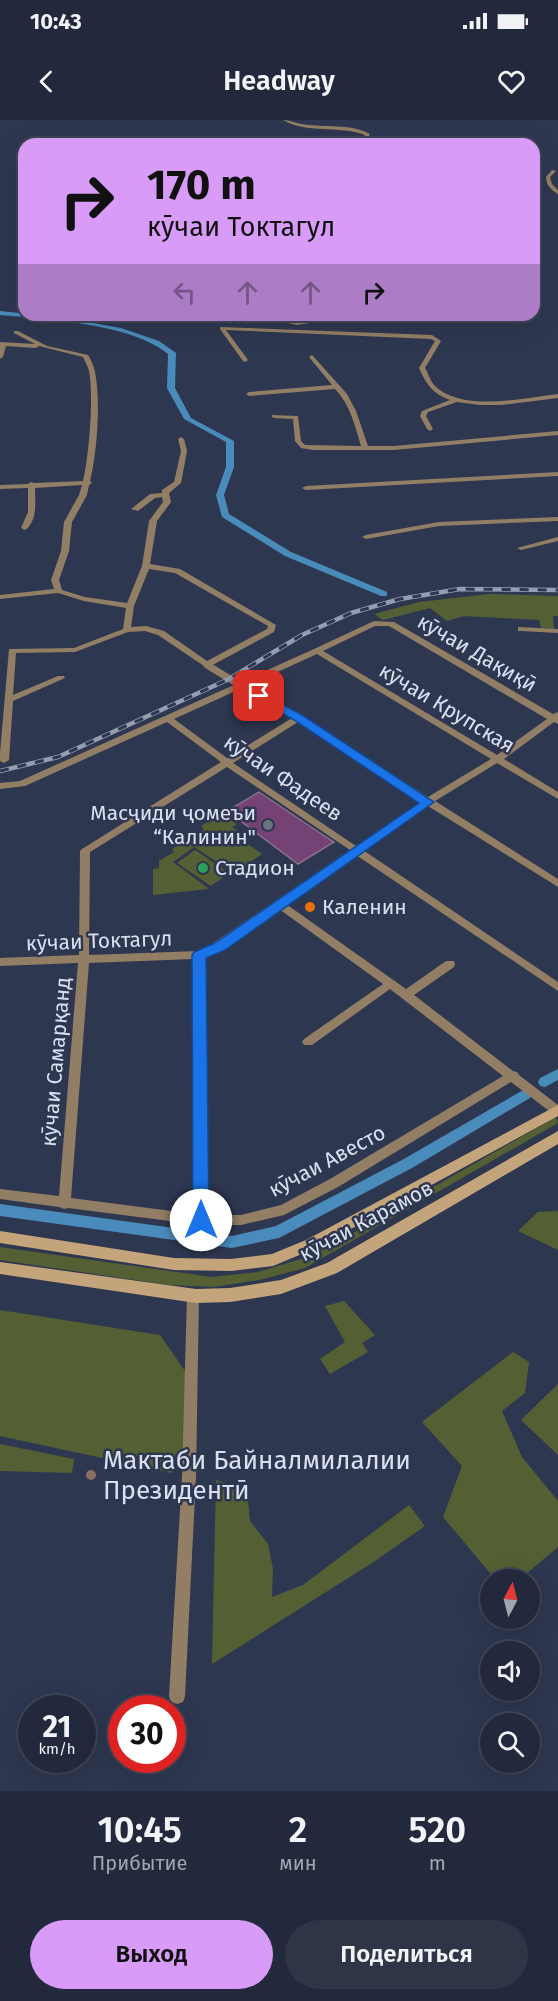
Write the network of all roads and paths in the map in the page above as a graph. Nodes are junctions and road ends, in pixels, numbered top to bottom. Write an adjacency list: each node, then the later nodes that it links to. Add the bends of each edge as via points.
1 (285, 120): 2 (street, via 299,124 342,123 368,134)
2 (366, 138)
3 (554, 171): 4 (street, via 548,182)
4 (558, 192)
5 (287, 321): 6 (street)
6 (312, 321)
7 (16, 332): 9 (street)
8 (2, 344): 9 (street); 10 (street)
9 (45, 347): 23 (street, via 86,356 90,363 94,405)
10 (0, 357)
11 (312, 357): 13 (street)
12 (245, 360): 16 (street, via 222,327 432,337 438,341 422,368 424,377 431,387)
13 (337, 387): 14 (street); 21 (street, via 353,411)
14 (249, 394)
15 (558, 396): 16 (street, via 502,402)
16 (455, 400): 18 (street, via 425,411 423,416)
17 (274, 416): 21 (street, via 296,417 298,441 307,448)
18 (430, 429)
19 (558, 433): 21 (street)
20 (181, 439): 27 (street, via 184,451 177,483)
21 (365, 448)
22 (558, 474): 26 (street)
23 (88, 483): 24 (street); 35 (street, via 68,522 65,551 55,580)
24 (31, 484): 25 (street); 30 (street, via 32,512)
25 (0, 487)
26 (306, 488)
27 (165, 495): 28 (street, via 153,496); 34 (street, via 167,502 150,528)
28 (135, 509)
29 (558, 519): 31 (street, via 439,524)
30 (25, 528)
31 (366, 537)
32 (558, 539): 33 (street)
33 (521, 548)
34 (146, 566): 37 (street); 44 (street, via 177,571 272,625 268,632)
35 (58, 591): 36 (street); 37 (street)
36 (0, 597)
37 (130, 606): 39 (street)
38 (521, 629): 40 (street)
39 (127, 630): 42 (street, via 75,650); 44 (street, via 153,629)
40 (558, 632)
41 (0, 651): 42 (street)
42 (12, 651): 47 (street)
43 (317, 651): 46 (street); 50 (street, кӯчаи Дақиқӣ, via 377,622 391,624); 51 (street, кӯчаи Крупская)
44 (207, 664): 46 (street)
45 (61, 678): 47 (street)
46 (240, 685): 48 (street); 49 (street)
47 (5, 704): 52 (street)
48 (168, 718): 53 (street, кӯчаи Фадеев); 54 (street, via 22,784)
49 (298, 718): 53 (street, кӯчаи Самарқанд); 56 (street)
50 (556, 718): 51 (street, кӯчаи Токтагул)
51 (498, 759): 55 (street, кӯчаи Крупская); 56 (street, кӯчаи Токтагул)
52 (3, 760)
53 (226, 762): 57 (street, кӯчаи Фадеев); 61 (street, кӯчаи Самарқанд, via 85,851)
54 (0, 786)
55 (558, 796)
56 (428, 802): 57 (street, кӯчаи Токтагул); 58 (street)
57 (358, 851): 59 (street, кӯчаи Токтагул); 65 (street, кӯчаи Фадеев)
58 (558, 884)
59 (279, 904): 60 (street, кӯчаи Токтагул, via 220,946); 64 (street)
60 (199, 955): 61 (street, кӯчаи Токтагул); 73 (street)
61 (84, 960): 62 (street, кӯчаи Токтагул); 72 (street, кӯчаи Самарқанд)
62 (0, 962)
63 (450, 964): 66 (street)
64 (390, 984): 66 (street); 67 (street)
65 (558, 987)
66 (406, 995): 68 (street)
67 (308, 1042)
68 (513, 1075): 69 (street); 73 (street, кӯчаи Авесто, via 284,1210 241,1220)
69 (557, 1110): 74 (main road, кӯчаи Карамов, via 311,1244 273,1260 231,1265 174,1264)
70 (558, 1137): 76 (main road, кӯчаи Карамов, via 332,1268 281,1287 230,1295)
71 (0, 1194): 72 (street, кӯчаи Авесто)
72 (64, 1204): 73 (street, кӯчаи Авесто)
73 (201, 1220)
74 (0, 1237)
75 (0, 1268): 76 (main road, кӯчаи Карамов)
76 (193, 1295): 77 (street, via 189,1476)
77 (177, 1695)

